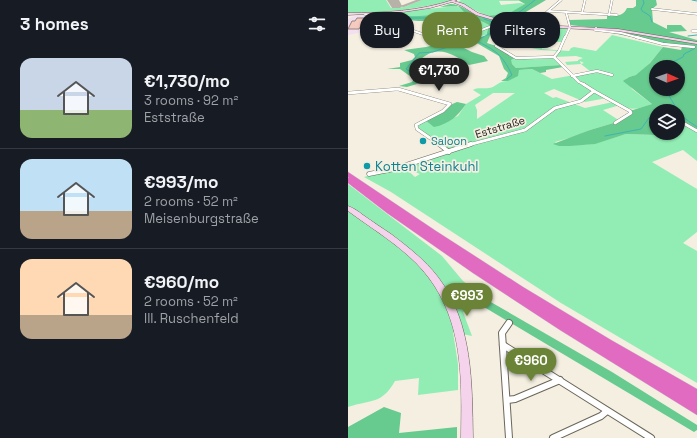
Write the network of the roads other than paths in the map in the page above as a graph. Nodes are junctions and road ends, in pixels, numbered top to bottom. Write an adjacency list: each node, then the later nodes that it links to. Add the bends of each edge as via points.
1 (458, 0): 5 (main road)
2 (560, 0): 7 (street)
3 (585, 0): 11 (street)
4 (612, 0): 13 (street)
5 (452, 2): 8 (main road); 18 (main road)
6 (652, 9): 14 (street)
7 (549, 11): 9 (street)
8 (388, 12)
9 (566, 12): 10 (street); 20 (street)
10 (578, 13): 11 (street); 17 (street)
11 (582, 13): 13 (street)
12 (360, 14): 15 (main road)
13 (609, 14): 16 (street)
14 (697, 14)
15 (348, 15)
16 (617, 15)
17 (577, 17)
18 (490, 18)
19 (560, 26): 20 (main road)
20 (570, 27): 21 (main road); 27 (street)
21 (596, 28): 24 (main road); 25 (street, via 595,30 621,33 663,44)
22 (697, 31): 23 (street)
23 (692, 32)
24 (697, 43)
25 (694, 47)
26 (499, 48): 27 (street, via 516,58)
27 (554, 57): 29 (street)
28 (612, 75): 29 (street, via 597,71)
29 (572, 76): 30 (street)
30 (594, 91): 32 (street, via 630,110 631,113); 35 (street, Eststraße, via 581,101 555,108 525,130)
31 (348, 93): 35 (street, via 398,89 450,104 443,111 416,125 417,129)
32 (615, 123)
33 (685, 124): 34 (street)
34 (697, 131)
35 (449, 152): 37 (street, Eststraße)
36 (348, 174): 43 (highway, via 506,282)
37 (369, 174)
38 (348, 180): 45 (highway, via 488,279)
39 (348, 208): 47 (main road, via 420,261 448,299 458,324 466,358)
40 (509, 323): 41 (street, via 502,333)
41 (503, 345): 42 (street); 44 (street)
42 (560, 380): 44 (street); 46 (street)
43 (697, 396)
44 (506, 400): 48 (street)
45 (697, 409)
46 (608, 411): 49 (street); 50 (street)
47 (467, 438)
48 (509, 438)
49 (552, 438)
50 (650, 438)

